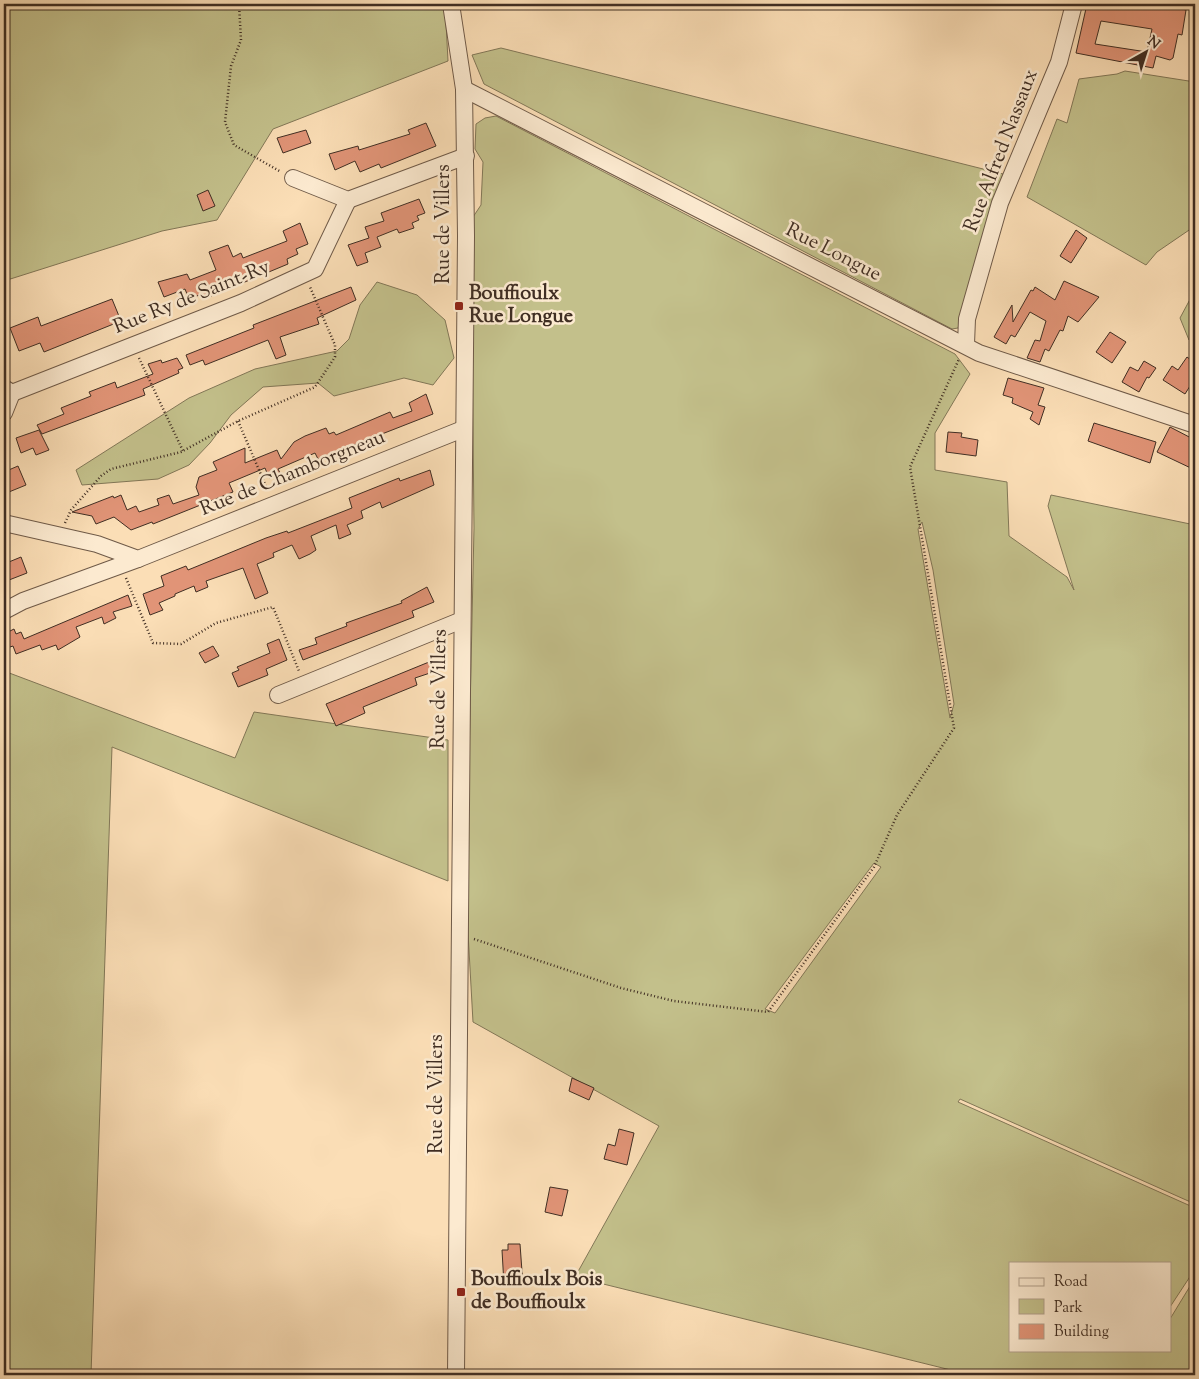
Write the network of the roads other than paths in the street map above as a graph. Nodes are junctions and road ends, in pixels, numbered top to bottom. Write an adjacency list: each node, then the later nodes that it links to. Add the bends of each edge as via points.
1 (451, 4): 3 (street, Rue de Villers)
2 (1074, 4): 7 (street, Rue Alfred Nassaux, via 1059,62 1000,203 967,319)
3 (464, 89): 4 (street, Rue de Villers); 7 (street, Rue Longue)
4 (466, 156): 6 (street); 11 (street, Rue de Villers)
5 (294, 178): 6 (street)
6 (348, 200): 8 (street, Rue Ry de Saint-Ry, via 316,269 241,303)
7 (966, 344): 10 (street, Rue Longue, via 979,352)
8 (8, 391): 9 (street, Rue Ry de Saint-Ry)
9 (4, 413)
10 (1195, 424)
11 (463, 430): 13 (street, Rue de Chamborgneau); 15 (street, Rue de Villers)
12 (4, 523): 13 (street, via 97,544)
13 (138, 559): 14 (street, Rue de Chamborgneau, via 22,600)
14 (4, 611)
15 (462, 620): 16 (street); 17 (street, Rue de Villers)
16 (278, 696)
17 (456, 1375)

